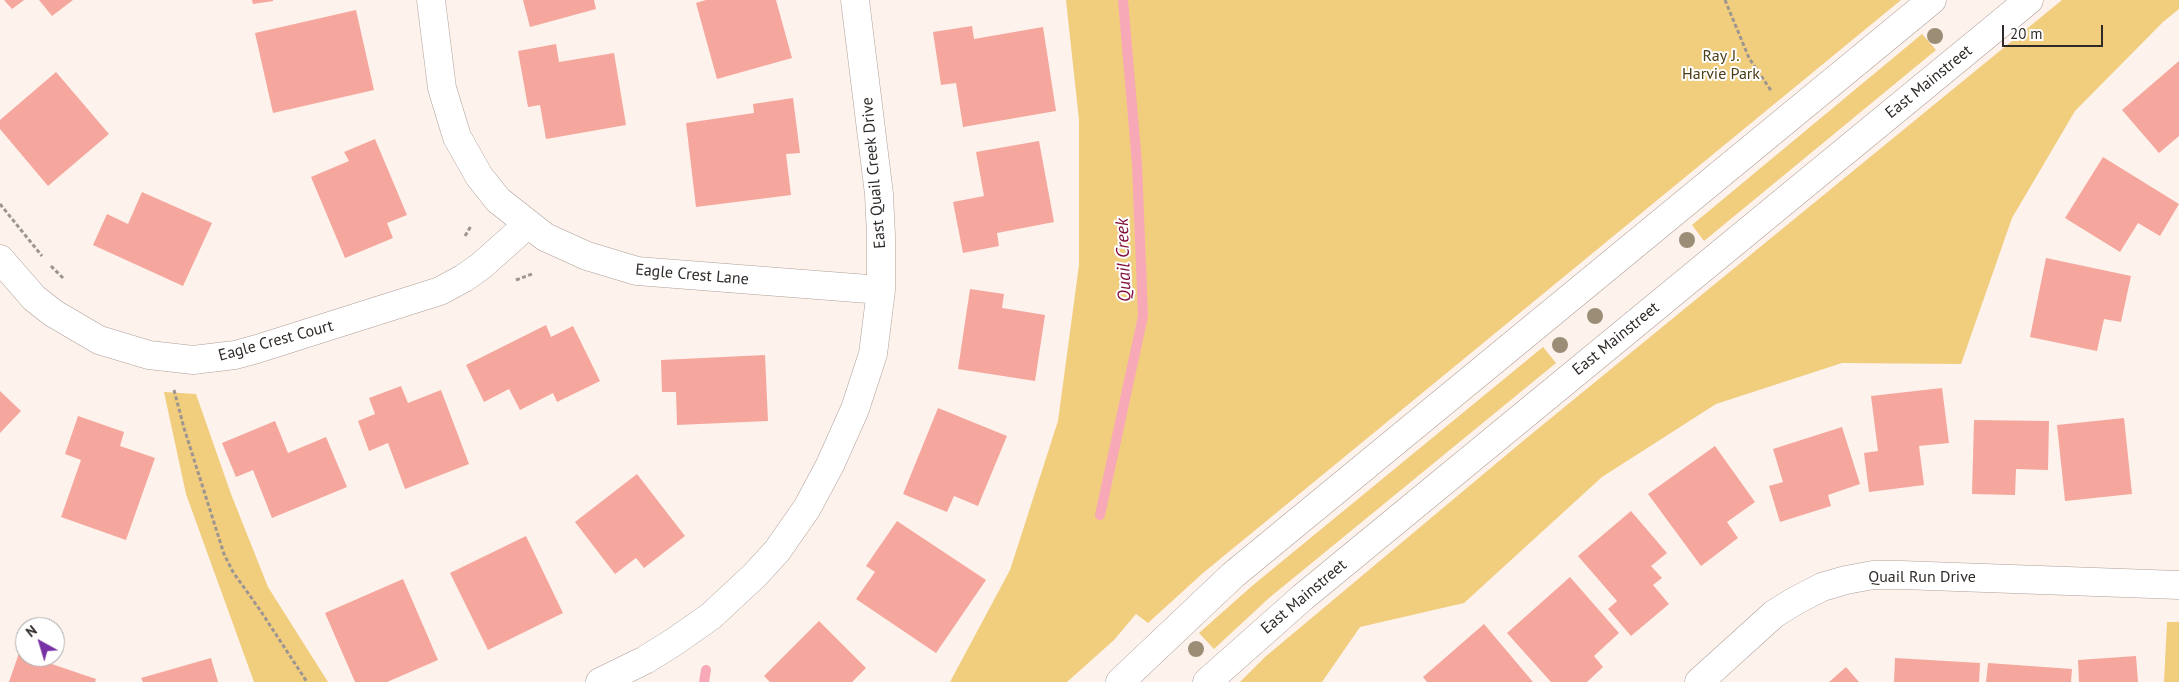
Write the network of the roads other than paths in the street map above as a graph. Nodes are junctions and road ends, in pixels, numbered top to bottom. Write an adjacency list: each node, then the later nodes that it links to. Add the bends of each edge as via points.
1 (431, 0): 5 (street, Eagle Crest Lane, via 442,88 457,137 488,188)
2 (855, 0): 7 (street, East Quail Creek Drive, via 879,194)
3 (1932, 0): 10 (street, via 1233,575)
4 (2029, 0): 11 (street, East Mainstreet, via 1303,597)
5 (527, 225): 6 (street, Eagle Crest Court, via 481,266 440,291 257,349 193,360 149,355 99,340 34,298); 7 (street, Eagle Crest Lane, via 578,252 637,271)
6 (0, 259)
7 (881, 290): 9 (street, East Quail Creek Drive, via 873,354 865,382 830,465 793,530 755,575 711,616 645,660)
8 (2179, 585): 12 (street, Quail Run Drive, via 1901,574 1846,580 1822,587 1774,614)
9 (600, 682)
10 (1120, 682)
11 (1206, 682)
12 (1699, 682)

